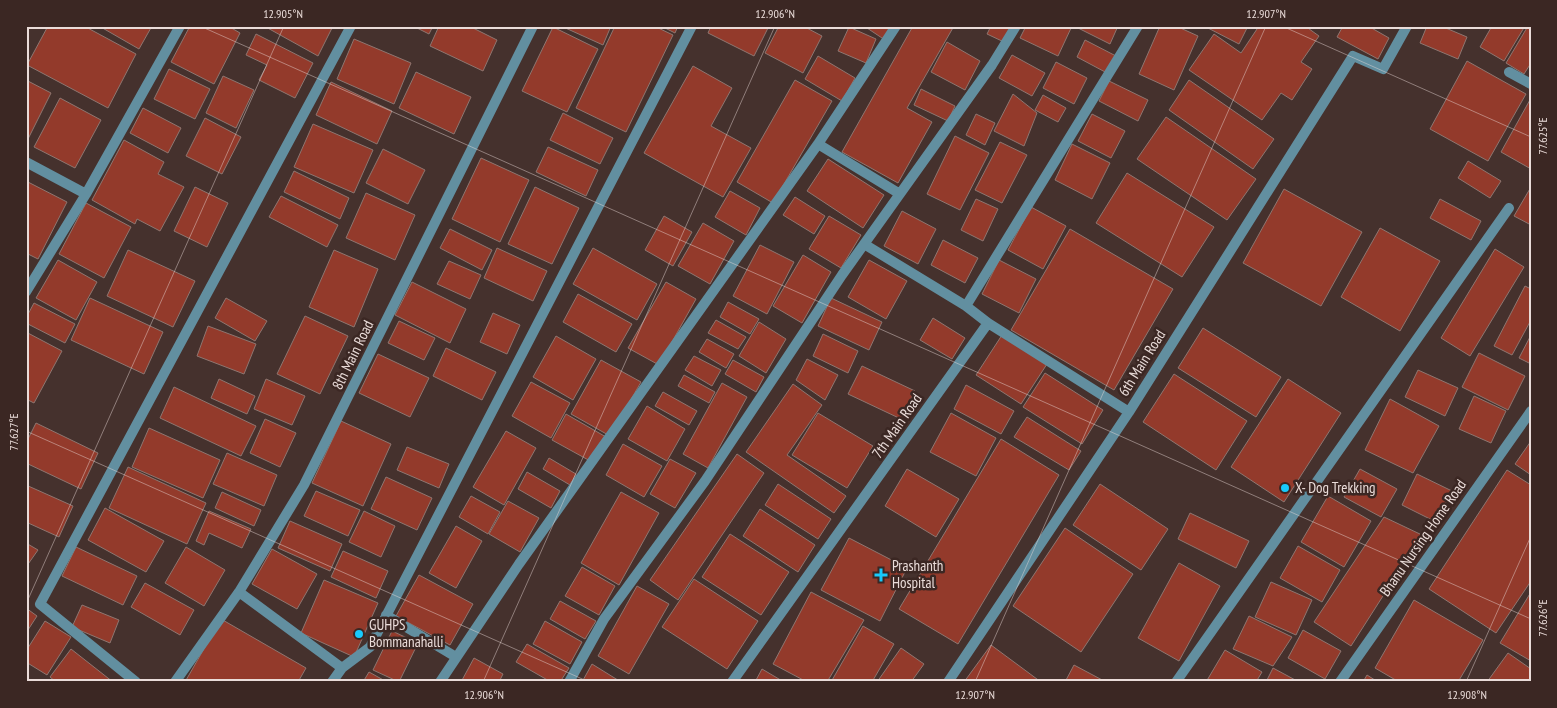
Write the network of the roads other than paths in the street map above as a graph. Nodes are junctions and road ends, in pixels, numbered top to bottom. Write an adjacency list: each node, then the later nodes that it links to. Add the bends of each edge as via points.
1 (180, 26): 13 (street)
2 (351, 26): 26 (street, via 40,604)
3 (533, 26): 22 (street, 8th Main Road, via 304,485)
4 (692, 26): 23 (street)
5 (896, 26): 11 (street)
6 (1016, 26): 14 (street)
7 (1138, 26): 18 (street)
8 (1408, 26): 20 (street, 6th Main Road, via 1383,69 1353,56)
9 (1509, 72): 10 (street)
10 (1531, 84)
11 (818, 144): 14 (street); 24 (street)
12 (26, 162): 13 (street)
13 (86, 194): 17 (street)
14 (900, 194): 16 (street)
15 (1510, 208): 33 (street)
16 (864, 244): 18 (street); 30 (street, via 705,481 604,619)
17 (26, 292)
18 (966, 306): 19 (street)
19 (988, 323): 20 (street); 31 (street, 7th Main Road)
20 (1129, 412): 32 (street, 6th Main Road)
21 (1531, 412): 34 (street, Bhanu Nursing Home Road)
22 (239, 592): 25 (street); 27 (street, 8th Main Road)
23 (386, 615): 24 (street); 25 (street, via 370,647)
24 (456, 657): 29 (street)
25 (342, 668): 28 (street)
26 (136, 682)
27 (175, 682)
28 (332, 682)
29 (440, 682)
30 (569, 682)
31 (732, 682)
32 (948, 682)
33 (1176, 682)
34 (1340, 682)

